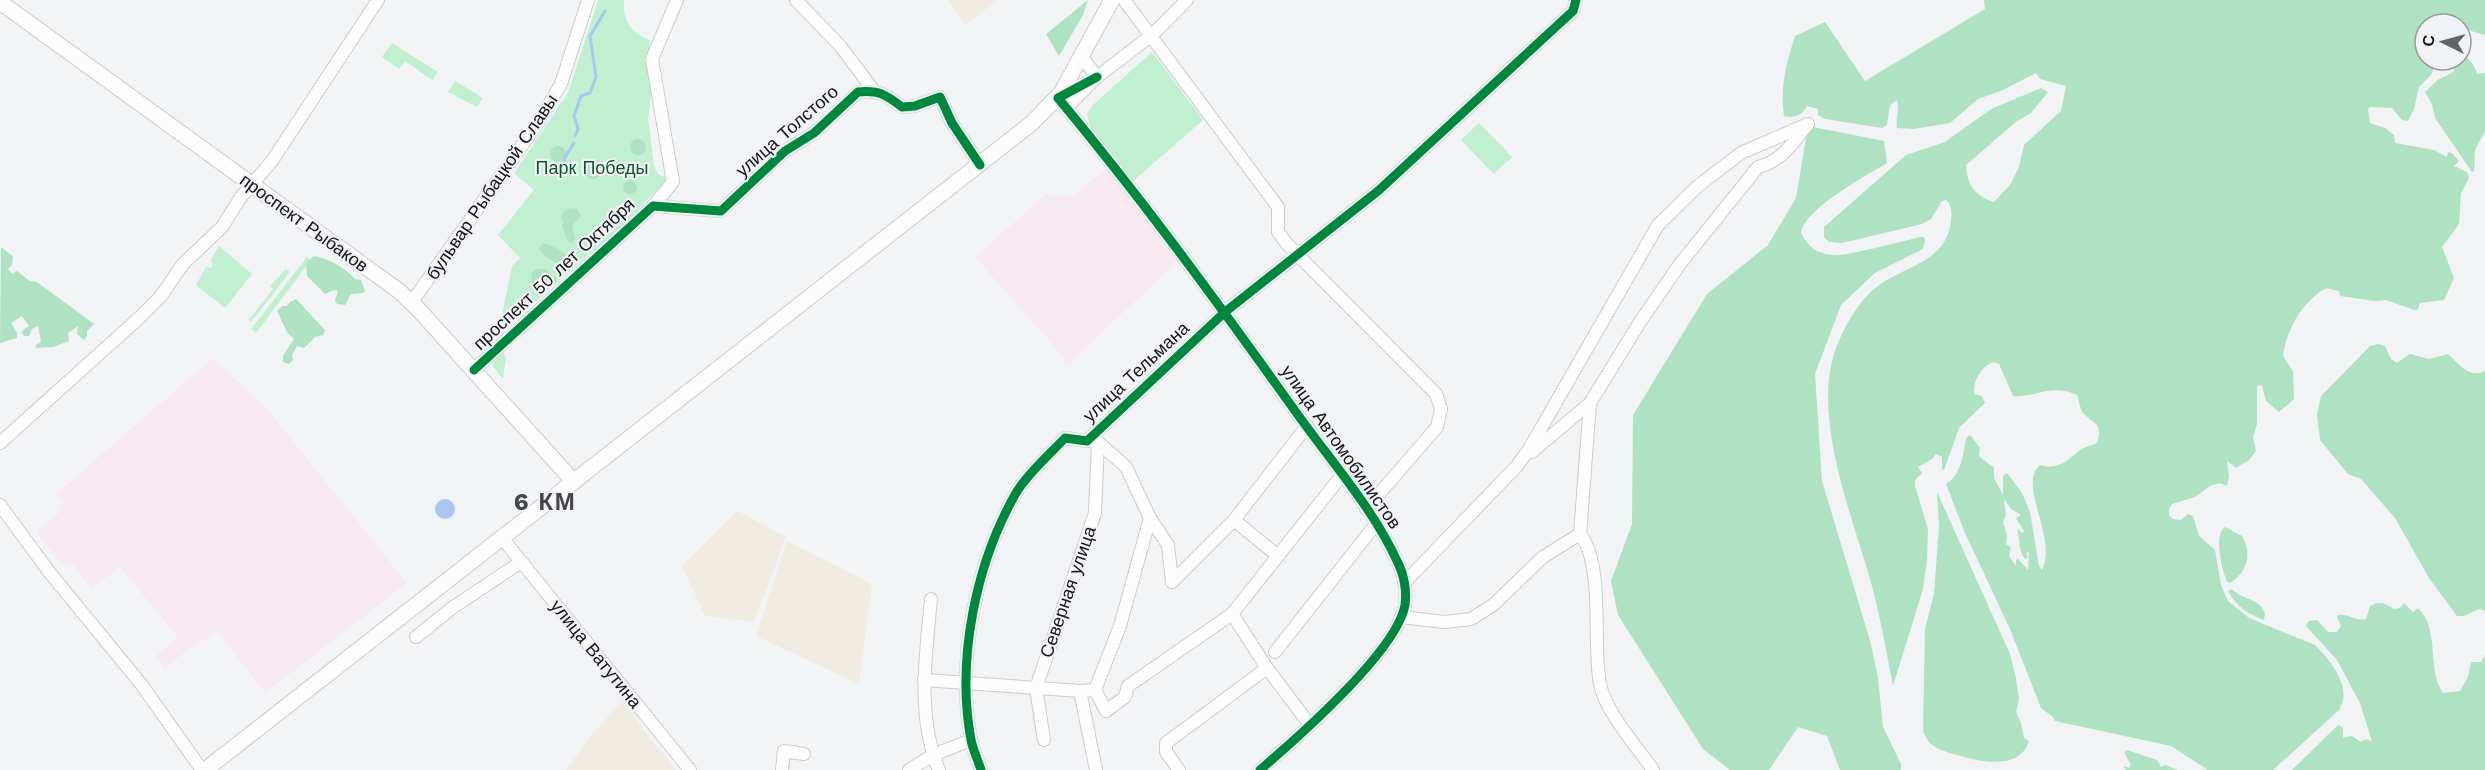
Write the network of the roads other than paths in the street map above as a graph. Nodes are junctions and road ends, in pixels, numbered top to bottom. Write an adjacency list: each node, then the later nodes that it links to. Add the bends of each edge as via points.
1 (378, 0): 16 (street, via 272,161)
2 (588, 0): 20 (street, бульвар Рыбацкой Славы, via 561,84 538,123)
3 (677, 0): 17 (street, проспект 50 лет Октября, via 652,59 673,182)
4 (796, 0): 13 (street, via 841,47)
5 (1112, 0): 11 (main road)
6 (1124, 0): 10 (street)
7 (1187, 0): 10 (street)
8 (1576, 0): 19 (street, via 1573,11 1378,191)
9 (0, 2): 16 (main road, проспект Рыбаков)
10 (1152, 35): 12 (street); 19 (street, via 1278,207 1278,232)
11 (1082, 57): 12 (street); 14 (main road)
12 (1097, 77): 14 (street)
13 (874, 91): 15 (street, via 902,107 940,97); 18 (street, улица Толстого, via 858,92 814,134 785,151 721,212)
14 (1062, 103): 15 (main road); 21 (street, улица Автомобилистов)
15 (980, 165): 29 (main road)
16 (252, 185): 20 (main road, проспект Рыбаков); 26 (street, via 222,227 183,264 150,308)
17 (653, 206): 18 (street, проспект 50 лет Октября); 22 (street, проспект 50 лет Октября)
18 (693, 208)
19 (1297, 255): 21 (street); 31 (street, via 1436,394 1441,409 1437,427)
20 (412, 302): 22 (main road, проспект Рыбаков)
21 (1225, 312): 24 (street, улица Автомобилистов); 25 (street, улица Тельмана)
22 (474, 370): 29 (main road, проспект Рыбаков)
23 (1590, 403): 27 (street); 27 (street, via 1680,264 1758,167 1784,155 1808,124 1741,153 1698,186 1658,225); 35 (street)
24 (1307, 426): 28 (street, улица Автомобилистов); 33 (street)
25 (1092, 441): 32 (street, via 1126,467); 47 (street, улица Тельмана, via 1065,438 1017,491 995,539 974,601); 48 (street, Северная улица, via 1095,513)
26 (0, 443)
27 (1516, 467): 39 (street)
28 (1342, 476): 31 (street, улица Автомобилистов); 37 (street)
29 (574, 482): 36 (main road)
30 (0, 505): 56 (street, via 141,684)
31 (1366, 509): 34 (street, улица Автомобилистов)
32 (1150, 518): 33 (street, via 1168,545 1172,582); 49 (street, via 1120,626)
33 (1234, 520): 37 (street)
34 (1376, 524): 39 (street, улица Автомобилистов, via 1397,560); 44 (street)
35 (1580, 534): 42 (street, via 1543,557 1493,605 1471,619 1444,622); 65 (street, via 1587,543 1596,591 1600,683 1610,708)
36 (502, 538): 38 (street, улица Ватутина); 56 (main road)
37 (1278, 555): 41 (street)
38 (523, 564): 43 (street, via 461,602); 57 (street, улица Ватутина)
39 (1404, 583): 42 (street, улица Автомобилистов)
40 (931, 599): 46 (street)
41 (1232, 614): 45 (street); 49 (street, via 1128,686 1125,697 1106,711)
42 (1401, 617): 51 (street, улица Автомобилистов, via 1372,660)
43 (416, 637)
44 (1275, 652)
45 (1267, 668): 51 (street); 63 (street, via 1166,743 1166,752)
46 (924, 680): 47 (street); 55 (street)
47 (966, 683): 48 (street); 52 (street, улица Тельмана)
48 (1036, 688): 50 (street); 53 (street, Северная улица)
49 (1095, 690): 50 (street)
50 (1080, 691): 62 (street)
51 (1310, 725): 64 (street, улица Автомобилистов)
52 (971, 740): 55 (street); 61 (street, улица Тельмана)
53 (1044, 740)
54 (804, 754): 58 (street, via 784,751)
55 (933, 755): 59 (street); 60 (street)
56 (203, 770)
57 (690, 770)
58 (782, 770)
59 (909, 770)
60 (939, 770)
61 (981, 770)
62 (1096, 770)
63 (1179, 770)
64 (1260, 770)
65 (1653, 770)

